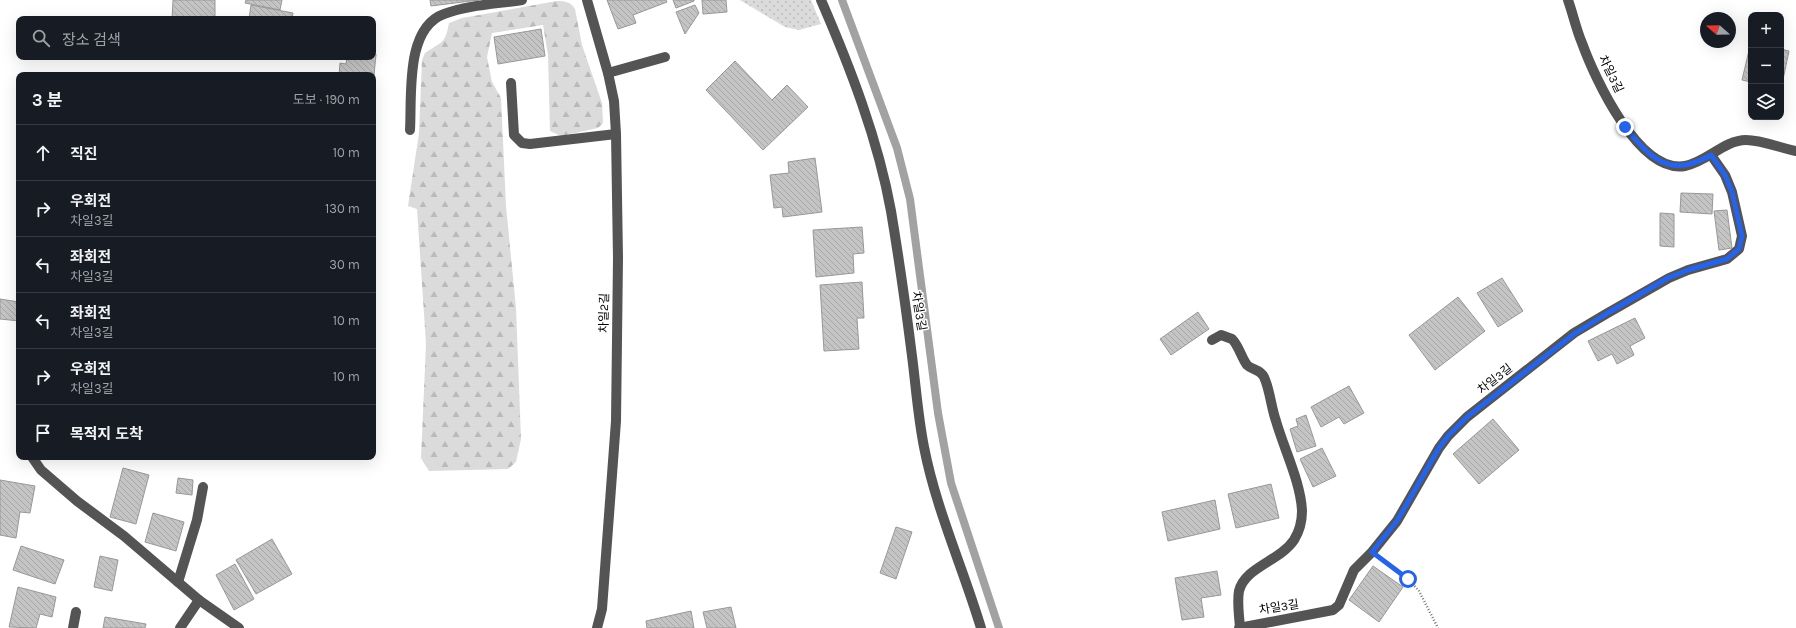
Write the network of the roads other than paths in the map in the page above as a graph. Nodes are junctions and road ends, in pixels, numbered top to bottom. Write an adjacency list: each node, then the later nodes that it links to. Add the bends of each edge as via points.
1 (522, 0): 8 (street, via 456,10 432,20 423,29 414,57)
2 (588, 0): 6 (street, 차일2길)
3 (821, 0): 22 (street, 차일3길, via 854,82 883,179 898,255 924,448 934,489)
4 (1568, 0): 11 (street, 차일3길, via 1582,44 1596,75 1625,127 1640,145 1657,160 1675,167 1693,164)
5 (665, 57): 6 (street)
6 (608, 72): 9 (street, 차일2길, via 614,102)
7 (511, 83): 9 (street, via 514,135 522,143)
8 (410, 130)
9 (616, 134): 21 (street, 차일2길, via 616,421 602,609)
10 (1796, 151): 11 (street, 차일3길, via 1745,140 1733,142)
11 (1711, 155): 23 (street, 차일3길, via 1725,175 1732,192 1742,236 1739,249 1727,259 1668,278 1606,314 1574,334 1467,417 1439,448 1397,521 1354,570 1339,605 1333,610)
12 (1212, 340): 23 (street, via 1221,335 1232,338 1247,365 1262,374 1300,496 1302,513 1294,540 1282,553 1244,580 1239,596)
13 (34, 460): 15 (street, via 41,470 77,501 124,536)
14 (203, 487): 15 (street, via 198,520)
15 (178, 582): 16 (street)
16 (199, 600): 19 (street); 20 (street)
17 (76, 612): 18 (street)
18 (73, 628)
19 (180, 628)
20 (239, 628)
21 (597, 628)
22 (981, 628)
23 (1240, 628)

